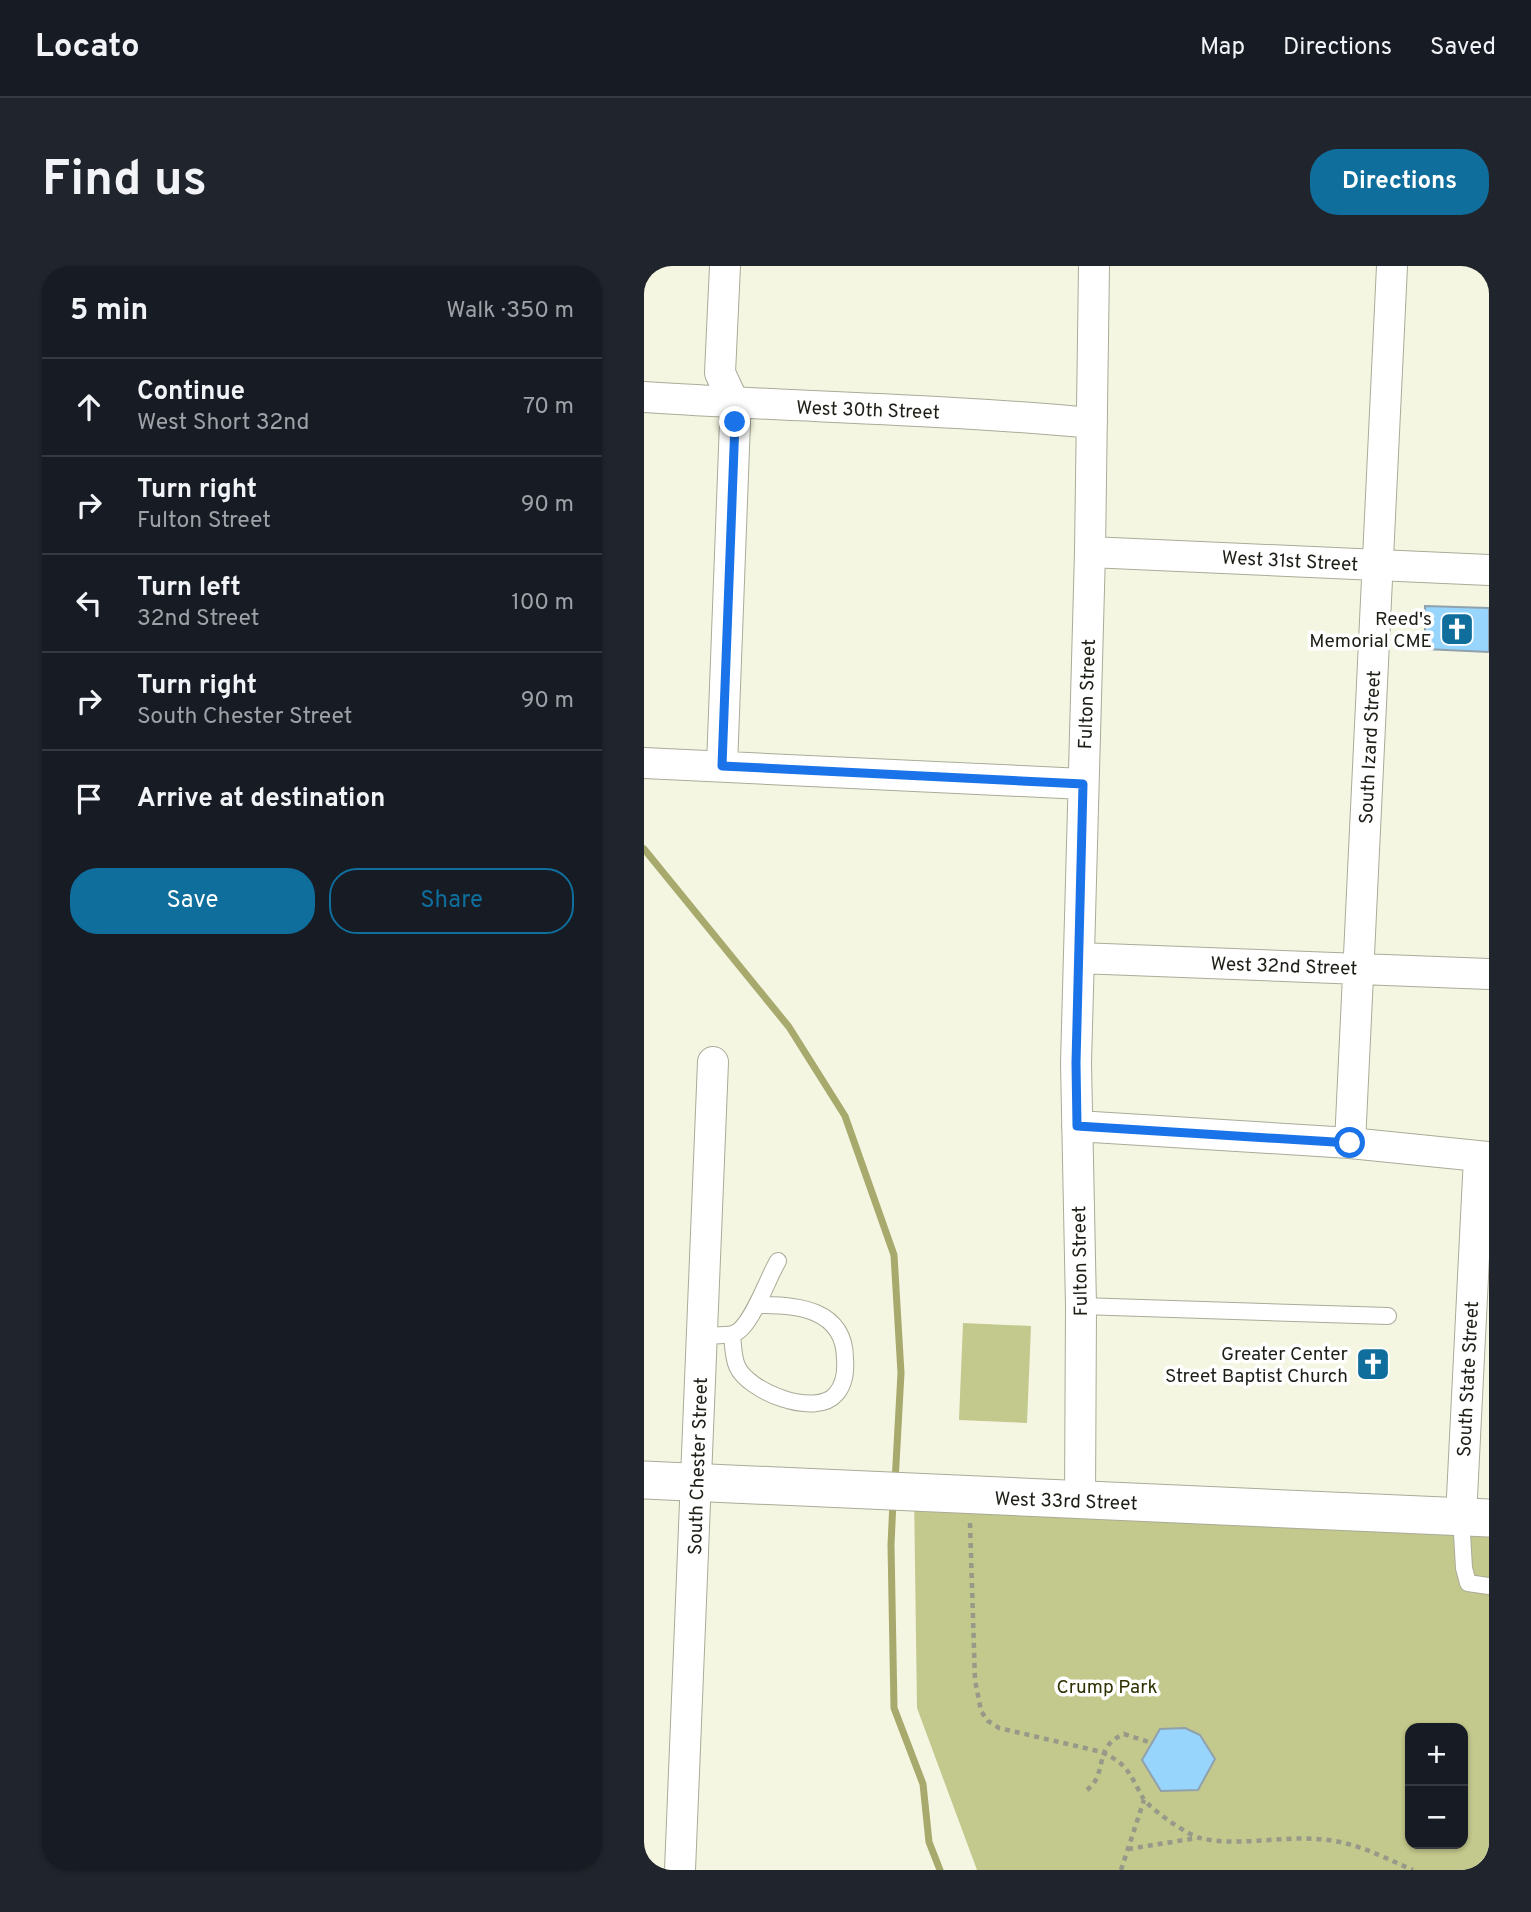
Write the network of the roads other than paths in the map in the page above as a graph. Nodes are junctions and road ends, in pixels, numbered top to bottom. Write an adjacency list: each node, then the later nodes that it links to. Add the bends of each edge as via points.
1 (725, 266): 5 (street, via 720,373)
2 (1094, 266): 6 (street, Fulton Street)
3 (1392, 266): 8 (street, South Izard Street)
4 (644, 397): 5 (street, West 30th Street)
5 (734, 403): 6 (street, West 30th Street); 11 (street)
6 (1092, 423): 7 (street, Fulton Street)
7 (1090, 552): 8 (street, West 31st Street); 12 (street, Fulton Street)
8 (1379, 564): 9 (street, West 31st Street); 14 (street, South Izard Street)
9 (1489, 570)
10 (644, 763): 11 (street)
11 (722, 766): 12 (street)
12 (1083, 784): 13 (street, Fulton Street)
13 (1079, 958): 14 (street, West 32nd Street); 17 (street, Fulton Street)
14 (1358, 968): 15 (street, West 32nd Street); 18 (street, South Izard Street)
15 (1489, 974)
16 (713, 1062): 25 (street, South Chester Street)
17 (1077, 1126): 18 (street); 22 (street, Fulton Street)
18 (1350, 1143): 19 (street)
19 (1484, 1157): 29 (street, South State Street)
20 (778, 1261): 21 (lane)
21 (757, 1305): 24 (lane, via 751,1320); 24 (lane, via 799,1307 837,1327 845,1357 844,1381 835,1397 802,1402 759,1390 736,1365)
22 (1081, 1306): 23 (lane); 28 (street, Fulton Street)
23 (1388, 1316)
24 (732, 1334): 25 (lane)
25 (700, 1336): 27 (street, South Chester Street)
26 (644, 1480): 27 (street, West 33rd Street)
27 (697, 1482): 28 (street, West 33rd Street); 31 (street, South Chester Street)
28 (1080, 1500): 29 (street, West 33rd Street)
29 (1475, 1517): 30 (lane, via 1464,1568 1468,1583)
30 (1489, 1586)
31 (680, 1870)

